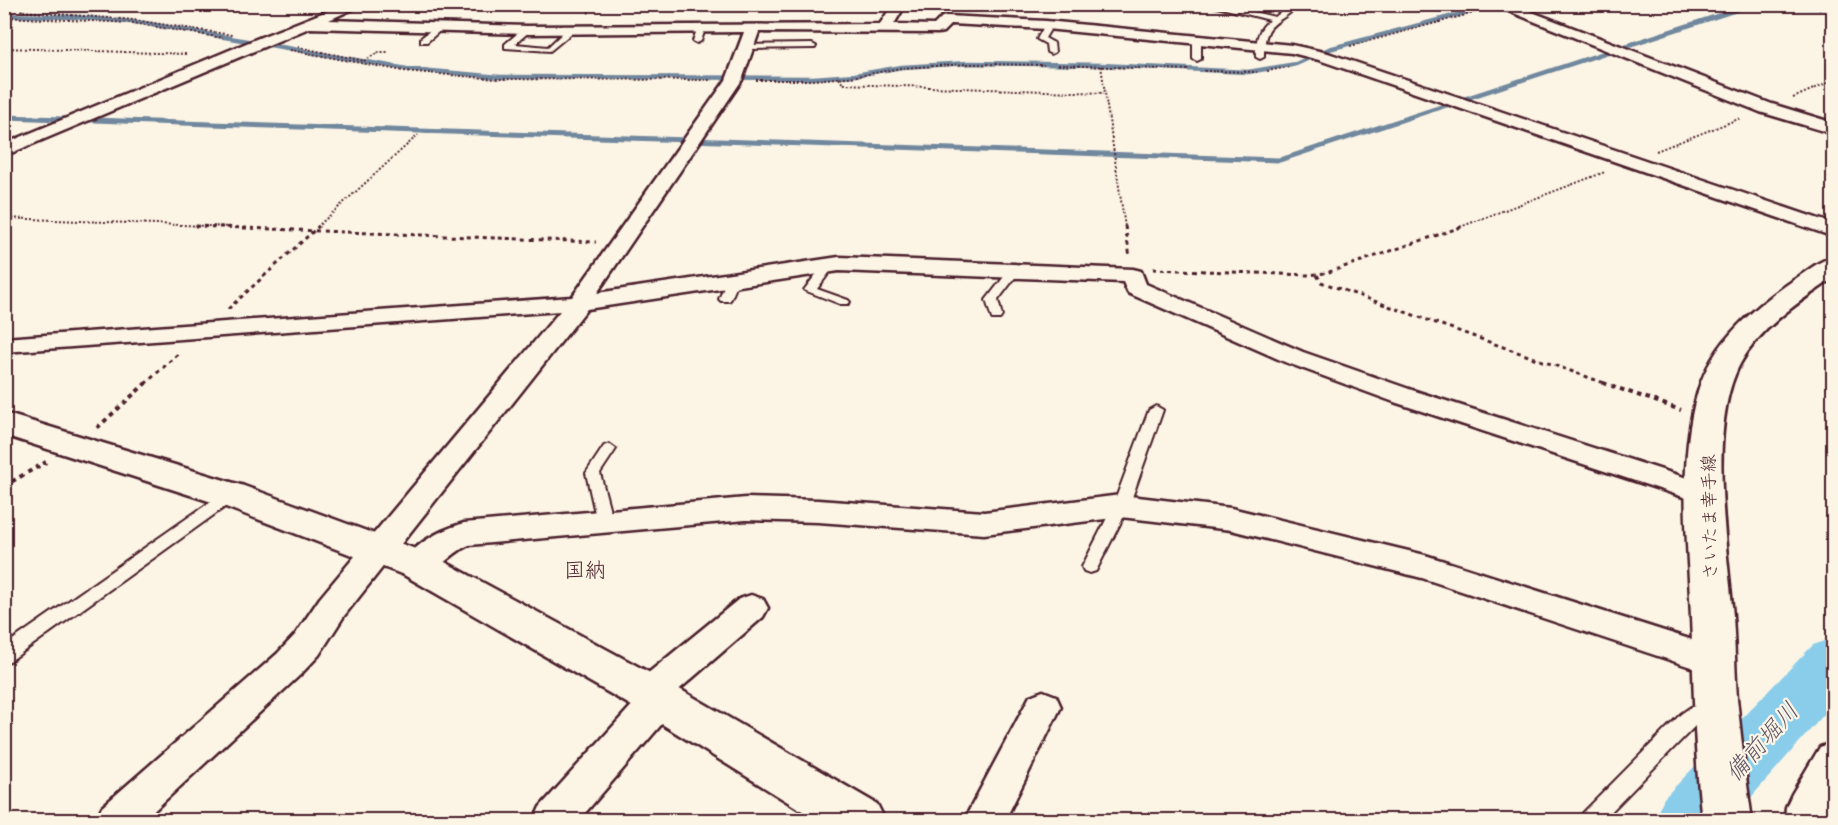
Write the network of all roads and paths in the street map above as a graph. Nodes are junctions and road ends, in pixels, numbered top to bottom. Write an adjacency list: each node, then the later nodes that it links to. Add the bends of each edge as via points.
1 (28, 4): 22 (path, via 21,11 26,14 134,20)
2 (358, 4): 14 (street)
3 (900, 4): 15 (street)
4 (995, 4): 12 (street)
5 (1208, 4): 11 (lane)
6 (1297, 4): 11 (lane)
7 (1391, 4): 9 (path)
8 (1491, 8): 9 (path); 40 (street)
9 (1477, 12): 29 (path)
10 (4, 17): 22 (path, via 133,23)
11 (1275, 19): 25 (lane, via 1263,28)
12 (984, 22): 13 (street); 15 (street, via 947,20 938,28)
13 (1049, 22): 20 (street); 27 (lane, via 1041,39 1050,43)
14 (309, 24): 16 (street); 22 (street)
15 (885, 27): 19 (street)
16 (439, 28): 17 (street); 21 (lane)
17 (527, 30): 18 (street); 18 (lane, via 507,46 550,48)
18 (570, 31): 19 (street)
19 (749, 37): 23 (lane); 37 (street)
20 (1197, 38): 25 (street); 30 (lane)
21 (424, 40)
22 (262, 42): 28 (street); 31 (path); 32 (path)
23 (812, 46)
24 (4, 48): 28 (path)
25 (1260, 51): 29 (street)
26 (388, 52): 31 (path, via 379,52)
27 (1051, 52)
28 (231, 55): 43 (street)
29 (1323, 56): 35 (path, via 1276,70); 44 (street)
30 (1197, 59)
31 (365, 61): 32 (path)
32 (357, 63): 37 (path, via 496,79)
33 (1101, 66): 34 (path); 36 (path, via 970,64 901,68); 39 (path)
34 (1190, 70)
35 (1202, 71)
36 (839, 78): 37 (path); 39 (path, via 843,84)
37 (734, 80): 48 (street)
38 (1833, 80): 40 (path)
39 (1104, 93): 52 (path)
40 (1766, 108): 41 (street); 44 (path)
41 (1833, 129)
42 (418, 135): 46 (path)
43 (4, 151)
44 (1630, 162): 47 (street); 53 (path, via 1445,233)
45 (4, 218): 46 (path)
46 (314, 230): 48 (path); 57 (path)
47 (1833, 231)
48 (621, 243): 55 (street)
49 (829, 265): 51 (street); 54 (lane, via 810,291); 55 (street, via 729,290)
50 (1833, 265): 60 (street, さいたま幸手線, via 1783,301 1741,343 1725,365)
51 (1014, 271): 52 (street); 56 (lane, via 992,300)
52 (1133, 272): 53 (path); 65 (street, via 1136,288 1294,357)
53 (1317, 275): 60 (path, via 1321,282)
54 (844, 302)
55 (579, 303): 57 (street); 69 (street)
56 (996, 316)
57 (204, 330): 58 (street); 62 (path)
58 (4, 345)
59 (1156, 410): 67 (lane)
60 (1710, 420): 65 (street, さいたま幸手線)
61 (4, 424): 62 (street)
62 (74, 445): 64 (path); 66 (street)
63 (609, 449): 68 (lane, via 593,473)
64 (4, 486)
65 (1705, 494): 74 (street, さいたま幸手線)
66 (231, 495): 69 (street); 73 (lane)
67 (1121, 506): 68 (street, via 984,523 746,509); 71 (lane); 74 (street, via 1231,519 1425,567)
68 (605, 522): 70 (street, via 465,534 448,541)
69 (381, 550): 70 (street); 79 (street, via 289,664)
70 (418, 565): 75 (street)
71 (1090, 567)
72 (751, 608): 75 (street)
73 (4, 656)
74 (1715, 661): 77 (street, さいたま幸手線)
75 (655, 697): 80 (street); 81 (street)
76 (1043, 707): 82 (street)
77 (1716, 710): 83 (lane, via 1698,713 1688,720); 84 (street, さいたま幸手線)
78 (1833, 759): 85 (street, via 1806,807)
79 (126, 818)
80 (554, 820)
81 (860, 820)
82 (984, 820)
83 (1590, 820)
84 (1727, 820)
85 (1805, 820)

